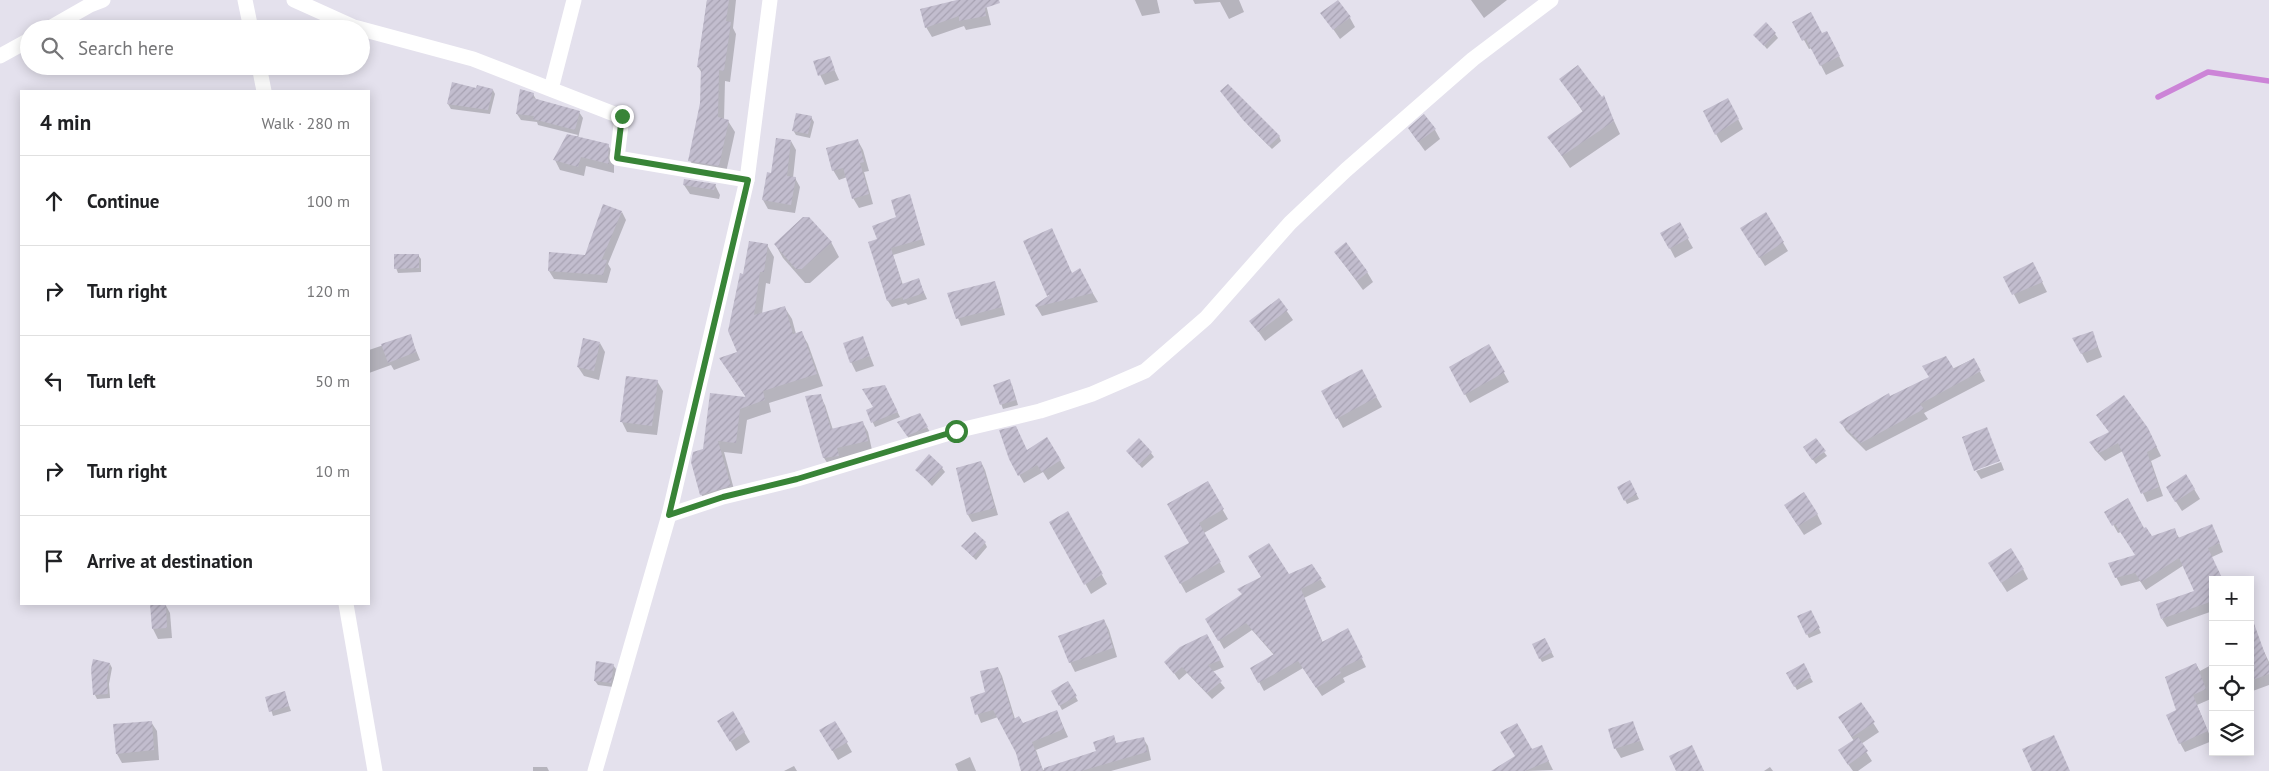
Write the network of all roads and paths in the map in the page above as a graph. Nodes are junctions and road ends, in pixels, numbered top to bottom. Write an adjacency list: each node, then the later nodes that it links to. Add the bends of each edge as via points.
1 (103, 0): 7 (street)
2 (245, 0): 8 (street)
3 (294, 0): 9 (street)
4 (574, 0): 14 (street)
5 (770, 0): 16 (street)
6 (1551, 0): 17 (street, via 1473,59 1346,170 1290,223 1206,318 1145,371 1092,394 1040,411 956,431)
7 (64, 20)
8 (249, 20)
9 (338, 20)
10 (370, 31): 14 (street, via 473,59)
11 (20, 45): 12 (street)
12 (0, 56)
13 (261, 75): 15 (street)
14 (551, 89): 16 (street, via 622,116 617,158)
15 (264, 90)
16 (748, 180): 17 (street)
17 (669, 515): 20 (street)
18 (346, 605): 19 (street)
19 (374, 771)
20 (595, 771)

